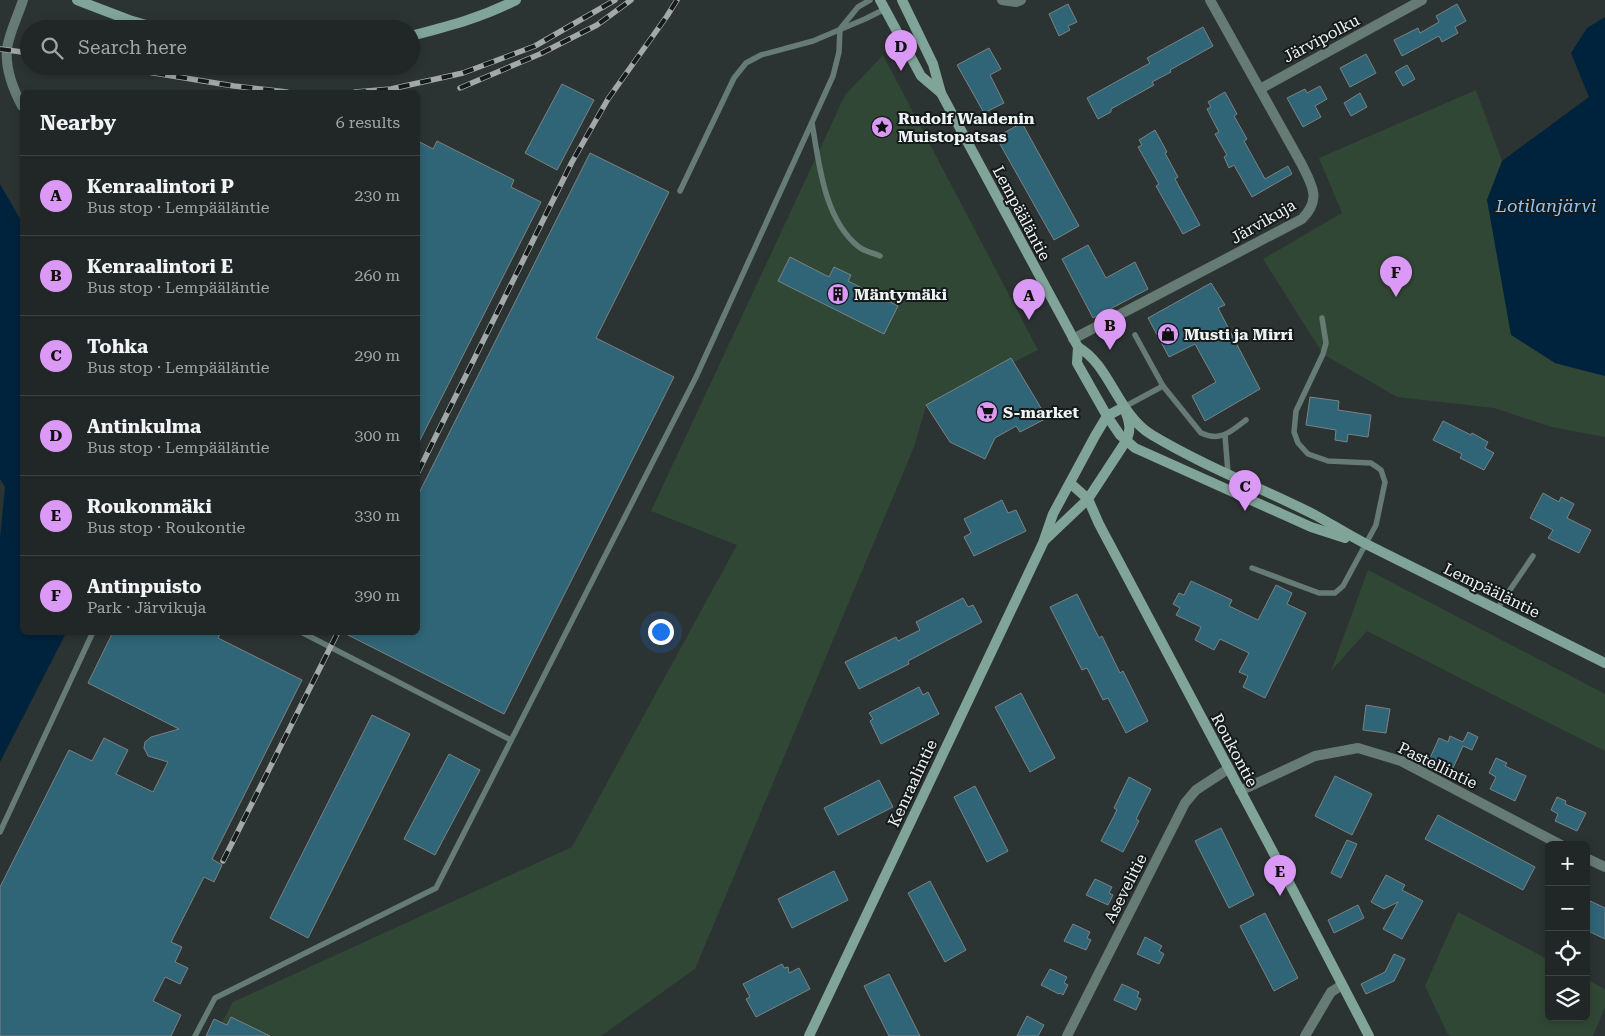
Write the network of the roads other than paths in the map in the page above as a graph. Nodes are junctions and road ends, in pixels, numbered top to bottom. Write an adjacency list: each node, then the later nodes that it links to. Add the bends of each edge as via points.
1 (23, 0): 16 (street, via 7,50 9,76)
2 (77, 0): 11 (street)
3 (516, 0): 13 (street, via 461,23)
4 (870, 0): 12 (lane, via 858,7)
5 (902, 0): 10 (street); 15 (street, Lempääläntie, via 933,64)
6 (1002, 0): 7 (street)
7 (1021, 0)
8 (1210, 0): 14 (street, Järvikuja)
9 (1422, 0): 14 (street, Järvipolku)
10 (883, 5): 12 (lane, via 865,19); 15 (street, Lempääläntie, via 921,76)
11 (129, 20)
12 (840, 29): 17 (lane, via 833,76); 18 (lane, via 746,63 734,78)
13 (420, 34)
14 (1260, 89): 22 (street, Järvikuja, via 1311,182 1314,202 1310,212 1302,220)
15 (941, 93): 22 (street, Lempääläntie)
16 (20, 102)
17 (812, 123): 19 (lane, via 825,193 843,231 860,248); 40 (lane, via 696,377)
18 (680, 191)
19 (880, 256)
20 (1322, 318): 33 (lane, via 1326,343 1296,411 1294,432 1298,443 1308,454 1328,461 1371,463 1381,470 1385,482 1376,525)
21 (1135, 335): 23 (lane)
22 (1076, 343): 24 (street, Lempääläntie, via 1092,357); 25 (street, Lempääläntie, via 1078,363)
23 (1163, 386): 24 (lane); 27 (lane, via 1201,433 1210,437)
24 (1124, 407): 25 (street); 28 (street, via 1130,427); 29 (street, Lempääläntie, via 1151,435)
25 (1107, 416): 28 (street, Lempääläntie); 30 (street, Kenraalintie)
26 (1246, 420): 27 (lane)
27 (1225, 435): 29 (lane)
28 (1126, 441): 31 (street, Kenraalintie); 33 (street, Lempääläntie, via 1142,452 1311,527)
29 (1228, 473): 33 (street, Lempääläntie, via 1317,516)
30 (1070, 483): 31 (street, Roukontie); 32 (street, Kenraalintie, via 1053,514)
31 (1088, 500): 32 (street, Kenraalintie); 41 (street, Roukontie)
32 (1043, 543): 49 (street, Kenraalintie)
33 (1365, 544): 35 (lane, via 1343,586 1335,593 1319,593); 36 (street, Lempääläntie)
34 (1532, 556): 36 (lane)
35 (1252, 568)
36 (1497, 609): 39 (street, Lempääläntie)
37 (92, 635): 43 (lane)
38 (307, 635): 40 (lane)
39 (1605, 663)
40 (511, 740): 48 (lane, via 436,888 215,998)
41 (1228, 769): 42 (street, Roukontie); 50 (street, Asevelitie, via 1196,790 1185,804)
42 (1240, 791): 44 (street, Pastellintie, via 1315,756 1358,748 1401,761); 47 (street, Roukontie)
43 (0, 832)
44 (1554, 841)
45 (1590, 860): 46 (street)
46 (1605, 867)
47 (1342, 985): 51 (street, via 1331,992); 52 (street, Roukontie)
48 (195, 1036)
49 (808, 1036)
50 (1067, 1036)
51 (1305, 1036)
52 (1369, 1036)

